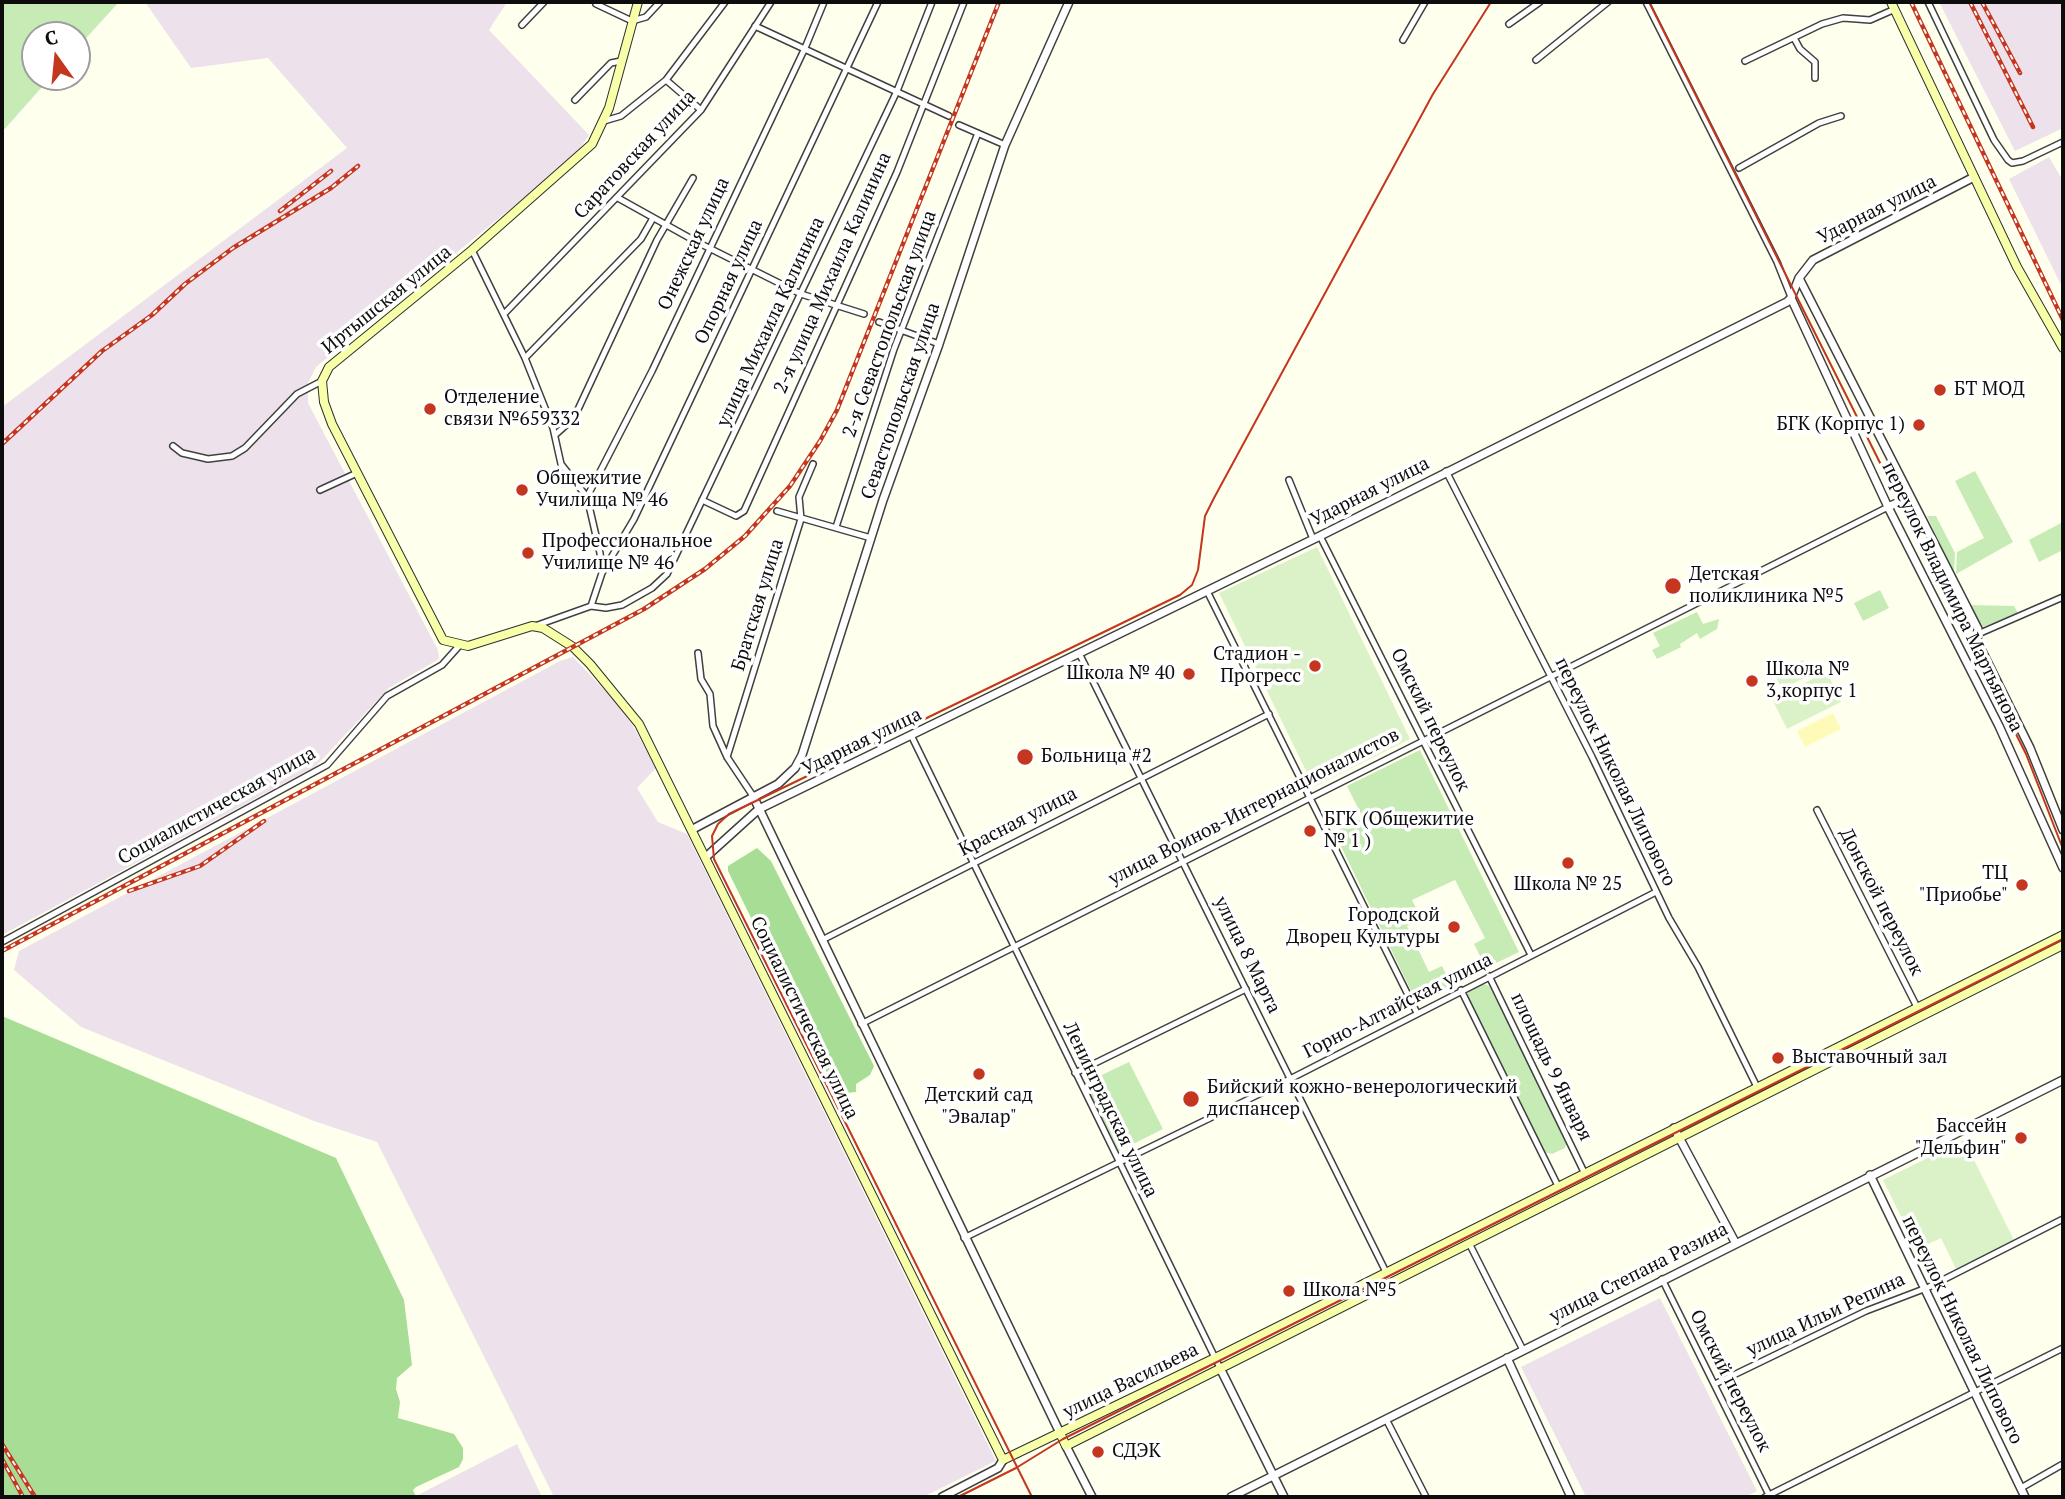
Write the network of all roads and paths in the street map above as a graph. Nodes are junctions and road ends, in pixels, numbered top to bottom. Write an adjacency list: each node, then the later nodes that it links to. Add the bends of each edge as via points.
1 (544, 2): 20 (street)
2 (638, 2): 18 (main road, Иртышская улица)
3 (660, 2): 18 (street, via 646,17)
4 (725, 2): 30 (street)
5 (771, 2): 21 (street, Саратовская улица)
6 (824, 2): 24 (street, Онежская улица)
7 (878, 2): 28 (street, Опорная улица)
8 (932, 2): 31 (street, улица Михаила Калинина)
9 (964, 2): 33 (street, 2-я улица Михаила Калинина)
10 (1069, 2): 41 (street, Севастопольская улица)
11 (1425, 2): 23 (street)
12 (1540, 2): 19 (street)
13 (1608, 2): 25 (street)
14 (1646, 2): 43 (street, переулок Владимира Мартьянова)
15 (1928, 2): 40 (street, via 1998,149 2010,162)
16 (596, 4): 18 (street)
17 (1893, 5): 22 (street, via 1867,21 1839,19); 45 (main road)
18 (632, 21): 26 (main road, Иртышская улица)
19 (1509, 24)
20 (522, 25)
21 (755, 26): 24 (street); 34 (street, Саратовская улица)
22 (1794, 38): 27 (street); 29 (street, via 1815,62)
23 (1403, 40)
24 (805, 48): 28 (street); 50 (street, Онежская улица)
25 (1536, 60)
26 (621, 61): 32 (street, via 611,63); 37 (main road, Иртышская улица)
27 (1745, 61)
28 (847, 68): 31 (street); 52 (street, Опорная улица)
29 (1815, 78)
30 (666, 80): 34 (street); 37 (street, via 621,116)
31 (897, 91): 33 (street); 54 (street, улица Михаила Калинина)
32 (575, 100)
33 (924, 104): 35 (street); 56 (street, 2-я улица Михаила Калинина)
34 (701, 110): 47 (street, Саратовская улица)
35 (949, 116)
36 (1841, 116): 44 (street, via 1819,122)
37 (604, 121): 51 (main road, Иртышская улица, via 580,157)
38 (959, 125): 39 (street)
39 (978, 133): 41 (street); 60 (street, 2-я Севастопольская улица)
40 (2063, 142)
41 (1005, 145): 61 (street, Севастопольская улица)
42 (1728, 145): 43 (street)
43 (1720, 148): 55 (street, переулок Владимира Мартьянова)
44 (1739, 168)
45 (1974, 177): 53 (street, Ударная улица, via 1813,260); 62 (main road, via 2035,304)
46 (692, 178): 49 (street)
47 (618, 198): 48 (street); 57 (street, Саратовская улица)
48 (653, 218): 49 (street); 63 (street, via 641,239)
49 (667, 225): 50 (street); 65 (street, via 574,418)
50 (709, 248): 52 (street); 72 (street, Онежская улица)
51 (472, 250): 57 (street); 64 (main road, Иртышская улица, via 343,355)
52 (751, 270): 54 (street); 81 (street, Опорная улица, via 634,519)
53 (1799, 278): 55 (street, Ударная улица); 73 (street)
54 (801, 294): 56 (street); 74 (street, улица Михаила Калинина)
55 (1791, 298): 68 (street, Ударная улица); 75 (street, переулок Владимира Мартьянова)
56 (837, 305): 58 (street); 74 (street, 2-я улица Михаила Калинина, via 743,514 736,516)
57 (504, 314): 63 (street)
58 (864, 314)
59 (879, 322): 60 (street)
60 (902, 331): 61 (street); 78 (street, 2-я Севастопольская улица)
61 (939, 344): 79 (street, Севастопольская улица)
62 (2063, 348)
63 (524, 358): 65 (street)
64 (322, 381): 66 (street, Иртышская улица, via 297,394 232,456 208,459); 69 (main road, via 326,408)
65 (555, 435): 72 (street, via 561,464)
66 (173, 446)
67 (813, 464): 77 (street, Братская улица, via 799,496)
68 (1446, 471): 80 (street, Ударная улица); 90 (street, переулок Николая Липового)
69 (357, 472): 71 (street); 87 (main road, via 439,635)
70 (1289, 480): 80 (street, Омский переулок)
71 (320, 490)
72 (587, 497): 81 (street)
73 (1910, 497): 75 (street); 86 (street)
74 (702, 500): 84 (street, улица Михаила Калинина, via 663,579 622,605)
75 (1888, 507): 90 (street, улица Воинов-Интернационалистов); 105 (street, переулок Владимира Мартьянова, via 1999,726)
76 (777, 511): 77 (street)
77 (801, 519): 78 (street); 94 (street, Братская улица)
78 (836, 527): 79 (street)
79 (871, 538): 96 (street, Севастопольская улица, via 802,755 787,777)
80 (1316, 538): 82 (street, Ударная улица); 93 (street, Омский переулок)
81 (602, 573): 84 (street)
82 (1207, 591): 89 (street, Ударная улица); 91 (street)
83 (2063, 597): 86 (street)
84 (591, 606): 85 (street, Социалистическая улица)
85 (532, 626): 87 (main road, Социалистическая улица); 100 (main road, Социалистическая улица, via 573,647 611,685 639,724)
86 (1978, 634): 101 (street, via 1977,641 2030,748)
87 (459, 646): 109 (street, Социалистическая улица, via 442,665 387,696 327,765)
88 (698, 653): 94 (street, via 701,678 710,694 712,722)
89 (1079, 653): 92 (street, Ударная улица); 95 (street, улица 8 Марта)
90 (1551, 677): 93 (street, улица Воинов-Интернационалистов); 106 (street, переулок Николая Липового)
91 (1269, 715): 95 (street, Красная улица); 97 (street)
92 (911, 735): 98 (street, Ударная улица); 104 (street, Ленинградская улица)
93 (1422, 740): 97 (street, улица Воинов-Интернационалистов); 112 (street, Омский переулок)
94 (727, 757): 96 (street)
95 (1141, 778): 103 (street, улица 8 Марта); 104 (street, Красная улица)
96 (753, 796): 98 (street); 100 (street, Севастопольская улица)
97 (1310, 796): 103 (street, улица Воинов-Интернационалистов); 117 (street)
98 (759, 809): 102 (street, Ударная улица); 108 (street)
99 (1817, 810): 116 (street, Донской переулок)
100 (693, 829): 102 (main road, Социалистическая улица)
101 (2063, 830)
102 (706, 856): 148 (main road, Социалистическая улица)
103 (1182, 861): 111 (street, улица Воинов-Интернационалистов); 114 (street, улица 8 Марта)
104 (971, 864): 108 (street, Красная улица); 111 (street, Ленинградская улица)
105 (2063, 868)
106 (1656, 892): 112 (street, Горно-Алтайская улица); 122 (street, переулок Николая Липового)
107 (2063, 935): 116 (main road, улица Васильева)
108 (820, 941): 118 (street)
109 (2, 942)
110 (2063, 946): 123 (main road)
111 (1012, 947): 118 (street, улица Воинов-Интернационалистов); 119 (street, Ленинградская улица)
112 (1531, 955): 113 (street, Горно-Алтайская улица)
113 (1489, 976): 115 (street, Горно-Алтайская улица); 127 (street, площадь 9 Января)
114 (1246, 989): 119 (street); 120 (street, улица 8 Марта)
115 (1461, 990): 117 (street, Горно-Алтайская улица); 129 (street)
116 (1917, 1007): 122 (main road, улица Васильева)
117 (1417, 1013): 120 (street, Горно-Алтайская улица)
118 (861, 1024): 131 (street)
119 (1075, 1073): 126 (street, Ленинградская улица)
120 (1290, 1079): 126 (street, Горно-Алтайская улица); 134 (street, улица 8 Марта)
121 (2063, 1080): 128 (street, улица Степана Разина)
122 (1758, 1087): 123 (main road); 124 (main road, улица Васильева)
123 (1764, 1097): 125 (main road)
124 (1674, 1128): 125 (street); 127 (main road, улица Васильева)
125 (1681, 1139): 132 (street); 133 (main road)
126 (1119, 1163): 131 (street, Горно-Алтайская улица); 140 (street, Ленинградская улица)
127 (1584, 1172): 129 (main road, улица Васильева)
128 (1870, 1175): 132 (street, улица Степана Разина); 137 (street, переулок Николая Липового)
129 (1558, 1186): 134 (main road, улица Васильева)
130 (2063, 1219): 137 (street, улица Ильи Репина)
131 (964, 1237): 146 (street)
132 (1735, 1242): 135 (street, улица Степана Разина)
133 (1470, 1245): 136 (main road); 139 (street)
134 (1387, 1272): 136 (main road); 140 (main road, улица Васильева)
135 (1662, 1279): 139 (street, улица Степана Разина); 143 (street, Омский переулок)
136 (1393, 1283): 142 (main road)
137 (1923, 1289): 143 (street, улица Ильи Репина, via 1866,1311); 144 (street, переулок Николая Липового)
138 (2063, 1348): 144 (street)
139 (1523, 1350): 141 (street, улица Степана Разина)
140 (1215, 1358): 142 (street, Ленинградская улица); 146 (main road, улица Васильева)
141 (1507, 1358): 145 (street, улица Степана Разина); 157 (street)
142 (1221, 1370): 147 (main road); 150 (street, Ленинградская улица)
143 (1715, 1384): 158 (street, Омский переулок)
144 (1974, 1392): 151 (street, переулок Николая Липового); 158 (street)
145 (1387, 1419): 150 (street, улица Степана Разина); 156 (street)
146 (1060, 1433): 147 (main road); 148 (main road, улица Васильева)
147 (1066, 1446): 153 (street)
148 (1003, 1460): 152 (street, via 998,1468)
149 (2063, 1464): 151 (street)
150 (1274, 1477): 154 (street, улица Степана Разина); 155 (street, Ленинградская улица)
151 (2021, 1488): 159 (street, переулок Николая Липового)
152 (942, 1497)
153 (1092, 1497)
154 (1231, 1497)
155 (1284, 1497)
156 (1426, 1497)
157 (1571, 1497)
158 (1768, 1497)
159 (2025, 1497)

